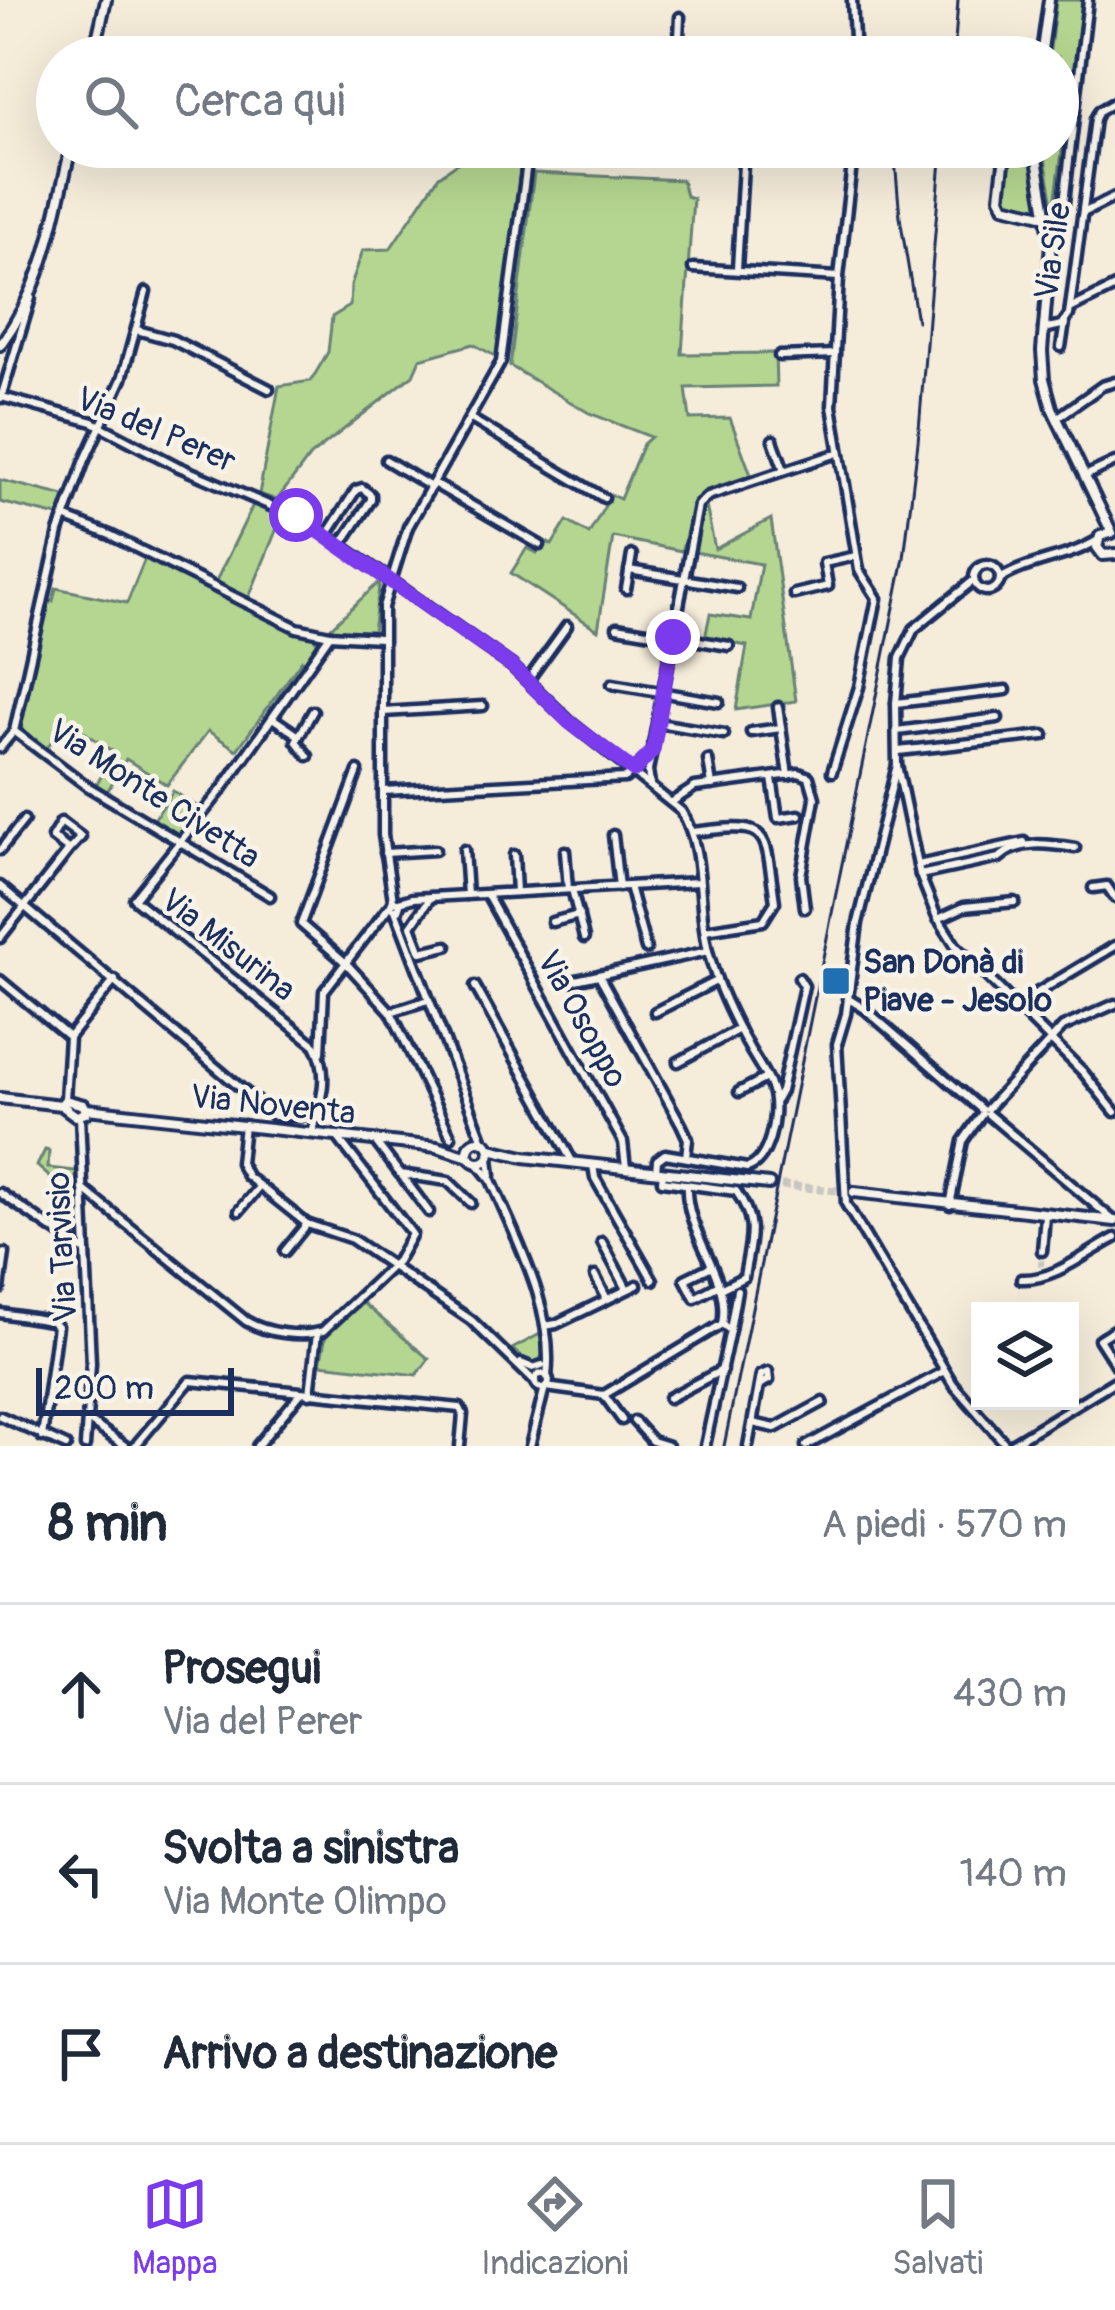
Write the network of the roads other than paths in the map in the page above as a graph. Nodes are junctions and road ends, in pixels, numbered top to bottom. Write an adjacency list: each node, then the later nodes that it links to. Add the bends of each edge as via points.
1 (106, 0): 6 (street)
2 (852, 0): 8 (street)
3 (1049, 0): 9 (street)
4 (1088, 0): 10 (street)
5 (680, 16): 7 (street)
6 (98, 36)
7 (679, 36)
8 (854, 36)
9 (1044, 36)
10 (1079, 76)
11 (1115, 102): 20 (street, Via Sile, via 1096,116)
12 (66, 168): 28 (street)
13 (526, 168): 40 (street, via 501,362)
14 (743, 168): 24 (street)
15 (852, 168): 25 (street)
16 (1003, 168): 21 (street, via 1004,206)
17 (1038, 168): 21 (street)
18 (1068, 168): 22 (street, via 1058,229)
19 (1115, 197): 20 (street)
20 (1083, 213): 29 (street, Via Sile)
21 (1045, 215): 22 (street)
22 (1050, 232): 31 (street)
23 (693, 268): 24 (street)
24 (736, 270): 25 (street)
25 (839, 277): 35 (street)
26 (1115, 286): 29 (street)
27 (146, 292): 32 (street, Via Monte Civetta)
28 (32, 298): 33 (street); 39 (street)
29 (1070, 309): 30 (street, Via Sile)
30 (1065, 323): 31 (street, Via Sile); 34 (street)
31 (1043, 329): 41 (street, via 1044,379)
32 (137, 330): 38 (street); 42 (street, Via Monte Civetta)
33 (0, 345)
34 (1061, 347)
35 (835, 354): 36 (street); 44 (street)
36 (779, 356)
37 (1115, 382): 41 (street)
38 (269, 389)
39 (1, 398): 42 (street, Via del Perer)
40 (471, 418): 49 (street); 50 (street)
41 (1057, 418): 48 (street)
42 (102, 426): 52 (street, Via Monte Civetta); 54 (street, Via del Perer)
43 (773, 440): 47 (street)
44 (838, 453): 47 (street); 60 (street)
45 (386, 460): 49 (street)
46 (1115, 462): 48 (street)
47 (784, 471): 66 (street, via 701,501)
48 (1085, 476): 51 (street)
49 (432, 485): 57 (street); 68 (street)
50 (604, 498)
51 (1101, 512): 53 (street); 55 (street)
52 (64, 517): 76 (street, via 274,618); 94 (street, Via Monte Civetta)
53 (1114, 534): 55 (street)
54 (326, 535): 56 (street, Via del Perer); 56 (street, via 362,488 371,500)
55 (1099, 538): 58 (street); 61 (street)
56 (341, 545): 68 (street, Via del Perer)
57 (540, 545)
58 (1079, 551): 61 (street); 62 (street)
59 (632, 555): 64 (street)
60 (856, 556): 72 (street, via 824,563 828,586); 108 (street, via 876,606)
61 (1110, 556)
62 (1018, 568): 63 (street); 65 (street)
63 (997, 569): 65 (street); 67 (street, via 981,566)
64 (629, 570): 66 (street); 70 (street)
65 (1000, 579): 71 (street)
66 (682, 580): 69 (street); 77 (street)
67 (974, 580): 71 (street); 73 (street)
68 (389, 581): 78 (street); 80 (street, Via del Perer)
69 (737, 588)
70 (626, 590)
71 (981, 590): 73 (street)
72 (794, 594)
73 (962, 594): 85 (street, via 907,638)
74 (567, 626): 80 (street)
75 (617, 627): 77 (street)
76 (330, 635): 78 (street); 91 (street, Via Misurina)
77 (673, 637): 79 (street); 83 (street)
78 (380, 638): 89 (street)
79 (730, 646)
80 (528, 680): 107 (street, Via del Perer)
81 (612, 684): 83 (street)
82 (1006, 690): 85 (street)
83 (663, 693): 84 (street); 92 (street)
84 (718, 702)
85 (896, 703): 95 (street)
86 (483, 706): 89 (street)
87 (778, 707): 93 (street)
88 (314, 711): 99 (street)
89 (383, 712): 113 (street)
90 (998, 718): 95 (street)
91 (274, 719): 99 (street); 119 (street, Via Misurina)
92 (658, 722): 97 (street); 102 (street)
93 (781, 728): 96 (street); 109 (street)
94 (14, 731): 100 (street, Via Monte Civetta); 119 (street, Via Monte Civetta)
95 (897, 731): 101 (street)
96 (751, 732)
97 (724, 734)
98 (1044, 735): 101 (street)
99 (299, 736): 103 (street)
100 (0, 748)
101 (898, 751): 105 (street)
102 (652, 754): 107 (street); 111 (street)
103 (308, 756)
104 (708, 760): 112 (street)
105 (897, 765): 129 (street); 164 (street)
106 (358, 770): 156 (street, via 301,924)
107 (634, 771): 111 (street, Via del Perer); 113 (street, via 625,778)
108 (832, 772)
109 (788, 775): 110 (street); 145 (street, via 805,775 815,788 801,876)
110 (772, 778): 112 (street); 115 (street, via 778,818)
111 (650, 784): 114 (street, Via del Perer)
112 (712, 785): 114 (street)
113 (382, 791): 127 (street)
114 (672, 802): 117 (street, Via del Perer)
115 (799, 814)
116 (24, 820): 122 (street)
117 (692, 832): 130 (street, Via del Perer); 149 (street, via 760,832 775,902 763,922)
118 (613, 835): 133 (street)
119 (181, 842): 138 (street, Via Monte Civetta); 172 (street, Via Misurina, via 134,902)
120 (1024, 842): 129 (street)
121 (1075, 848): 129 (street, via 1045,843 999,859)
122 (0, 850)
123 (69, 850): 123 (street, via 52,836 61,822 81,837); 144 (street)
124 (435, 850): 127 (street)
125 (464, 850): 139 (street)
126 (565, 851): 135 (street)
127 (386, 853): 143 (street)
128 (514, 855): 136 (street)
129 (919, 870): 147 (street)
130 (698, 882): 132 (street); 149 (street, Via del Perer)
131 (0, 886): 144 (street)
132 (629, 886): 133 (street); 154 (street)
133 (619, 887): 135 (street)
134 (1093, 888): 141 (street, via 1107,886)
135 (570, 889): 136 (street); 146 (street)
136 (516, 892): 137 (street)
137 (487, 895): 139 (street); 203 (street, Via Osoppo, via 623,1142)
138 (270, 896)
139 (467, 896): 140 (street)
140 (431, 897): 143 (street); 152 (street, via 411,926 422,952)
141 (1115, 898)
142 (1015, 902): 147 (street, via 964,907)
143 (394, 905): 156 (street); 165 (street)
144 (26, 906): 150 (street); 160 (street)
145 (806, 908)
146 (578, 915): 148 (street); 151 (street)
147 (938, 919): 167 (street)
148 (552, 922)
149 (704, 930): 155 (street, Via del Perer)
150 (0, 938)
151 (584, 938)
152 (447, 946)
153 (1115, 946): 167 (street)
154 (646, 949)
155 (708, 951): 157 (street); 161 (street, Via del Perer)
156 (346, 963): 168 (street); 169 (street)
157 (599, 975): 162 (street); 199 (street, via 681,1124)
158 (799, 978): 182 (street, via 804,986)
159 (0, 980): 173 (street)
160 (115, 980): 173 (street); 187 (street)
161 (717, 980): 170 (street); 171 (street, Via del Perer)
162 (571, 981)
163 (475, 986): 200 (street)
164 (847, 998): 183 (street); 250 (street, via 836,1052 846,1204)
165 (428, 1000): 169 (street); 196 (street)
166 (1115, 1004): 174 (street, via 1072,1020)
167 (1015, 1006): 174 (street)
168 (320, 1012): 172 (street, via 313,1032); 175 (street)
169 (391, 1012): 193 (street)
170 (656, 1012)
171 (739, 1029): 176 (street); 177 (street, Via del Perer)
172 (303, 1034): 175 (street, Via Misurina)
173 (69, 1037): 180 (street)
174 (1050, 1039): 183 (street); 184 (street)
175 (320, 1056): 181 (street)
176 (678, 1062)
177 (766, 1078): 178 (street); 182 (street, Via del Perer)
178 (739, 1092)
179 (0, 1099): 180 (street)
180 (63, 1102): 185 (street)
181 (320, 1102): 186 (street); 190 (street)
182 (774, 1103): 199 (street, via 757,1165)
183 (985, 1112): 214 (street, via 963,1142); 215 (street)
184 (1115, 1112)
185 (83, 1113): 188 (street, Via Noventa); 210 (street, Via Tarvisio)
186 (302, 1116): 187 (street); 190 (street)
187 (285, 1118): 189 (street)
188 (244, 1125): 189 (street, Via Noventa); 209 (street, via 240,1163)
189 (284, 1130): 190 (street, Via Noventa)
190 (312, 1130): 191 (street, Via Noventa)
191 (336, 1136): 192 (street, Via Noventa); 197 (street)
192 (351, 1137): 194 (street, Via Noventa); 197 (street)
193 (451, 1137)
194 (374, 1140): 195 (street, Via Noventa); 198 (street, Via Noventa)
195 (392, 1142): 196 (street, Via Noventa); 198 (street, Via Noventa)
196 (480, 1148): 200 (street, Via Noventa); 201 (street); 206 (street)
197 (350, 1151): 227 (street, via 411,1228)
198 (386, 1156): 205 (street, Via Noventa)
199 (686, 1156): 204 (street, via 665,1154 656,1160)
200 (572, 1162): 202 (street, Via Noventa)
201 (478, 1164): 206 (street)
202 (593, 1165): 203 (street, Via Noventa); 233 (street)
203 (626, 1168): 204 (street, Via Noventa)
204 (660, 1171): 207 (street, Via Noventa, via 662,1181); 208 (street, Via Noventa)
205 (400, 1174): 213 (street, via 448,1181); 217 (street, Via Noventa)
206 (491, 1180): 241 (street)
207 (687, 1184): 229 (street, via 686,1210); 235 (street, via 736,1191 754,1220 743,1277)
208 (769, 1184)
209 (260, 1186): 216 (street); 220 (street)
210 (83, 1189): 224 (street, Via Tarvisio); 244 (street, via 246,1321)
211 (854, 1192): 214 (street)
212 (0, 1193): 224 (street)
213 (472, 1203)
214 (950, 1205): 218 (street)
215 (1096, 1205): 219 (street); 219 (street)
216 (238, 1211)
217 (428, 1212)
218 (1046, 1216): 219 (street); 223 (street)
219 (1109, 1223)
220 (307, 1224): 225 (street); 227 (street)
221 (1115, 1238): 231 (street)
222 (602, 1242): 237 (street)
223 (1042, 1251)
224 (86, 1252): 260 (street, Via Tarvisio)
225 (285, 1252)
226 (4, 1253): 236 (street)
227 (394, 1264): 244 (street); 246 (street)
228 (1040, 1266): 231 (street)
229 (710, 1267): 235 (street); 235 (street, via 685,1279 695,1298)
230 (596, 1276): 239 (street)
231 (1040, 1276): 232 (street)
232 (1022, 1279)
233 (653, 1280)
234 (637, 1285): 237 (street)
235 (719, 1287): 242 (street)
236 (0, 1288)
237 (627, 1289): 239 (street)
238 (737, 1290): 242 (street)
239 (607, 1299): 241 (street)
240 (0, 1313): 263 (street, via 57,1326)
241 (545, 1326): 245 (street)
242 (726, 1327): 249 (street); 255 (street)
243 (1115, 1329): 247 (street, via 1099,1339)
244 (317, 1334): 254 (street)
245 (548, 1343): 248 (street); 251 (street)
246 (513, 1358): 248 (street); 251 (street)
247 (1115, 1364)
248 (542, 1365): 251 (street)
249 (722, 1370): 256 (street); 272 (street)
250 (945, 1370): 274 (street); 275 (street)
251 (542, 1382): 255 (street); 270 (street)
252 (1115, 1382): 275 (street)
253 (760, 1385): 262 (street)
254 (305, 1393): 267 (street, via 190,1381); 268 (street); 269 (street, via 460,1408)
255 (604, 1395): 259 (street)
256 (669, 1398)
257 (823, 1402): 262 (street, via 775,1428)
258 (0, 1416): 263 (street)
259 (622, 1420)
260 (89, 1421): 265 (street, Via Tarvisio); 266 (street)
261 (634, 1421): 271 (street)
262 (753, 1424): 273 (street)
263 (42, 1437): 264 (street)
264 (66, 1446)
265 (85, 1446)
266 (125, 1446)
267 (135, 1446)
268 (257, 1446)
269 (460, 1446)
270 (530, 1446)
271 (668, 1446)
272 (705, 1446)
273 (748, 1446)
274 (806, 1446)
275 (1007, 1446)

